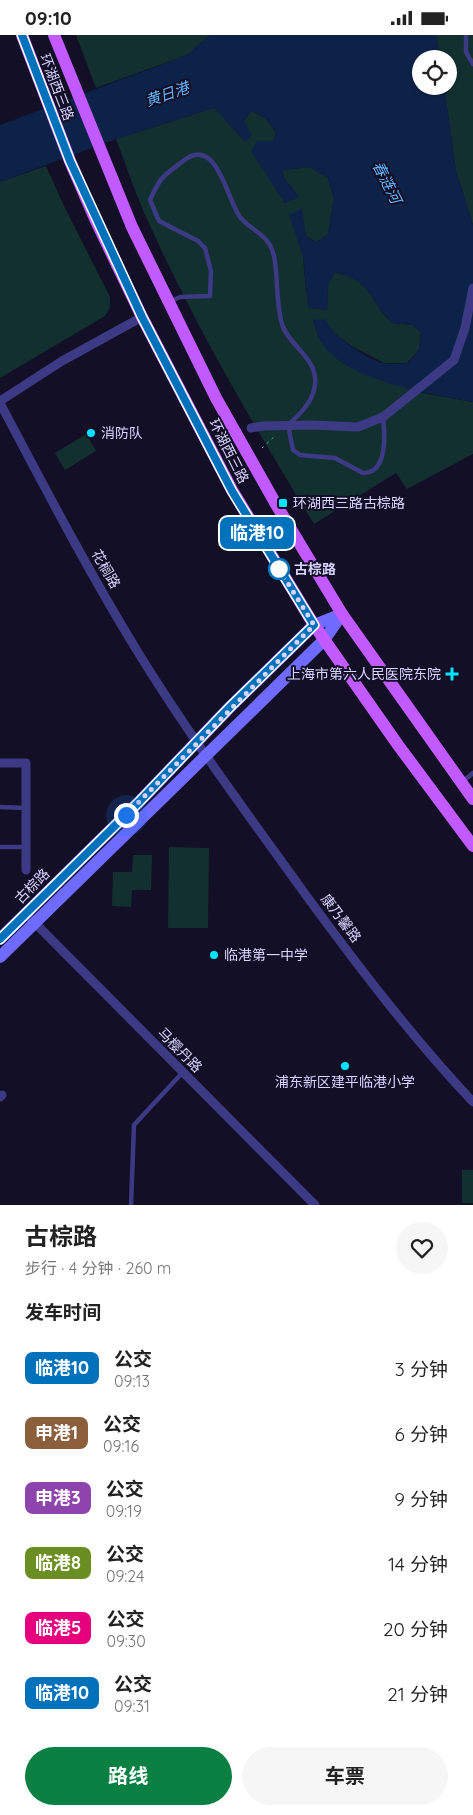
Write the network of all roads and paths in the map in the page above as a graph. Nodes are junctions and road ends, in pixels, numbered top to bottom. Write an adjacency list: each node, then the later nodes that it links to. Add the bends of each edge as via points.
1 (22, 35): 7 (main road, 环湖西三路, via 70,161)
2 (54, 35): 6 (main road, 环湖西三路, via 99,151)
3 (466, 35): 4 (lane, via 466,52)
4 (473, 64)
5 (473, 288): 9 (street, via 454,360)
6 (168, 303): 10 (lane, via 180,297 210,296 211,271 205,249 198,241 159,221 150,200 159,179 188,157 200,155 216,167 239,216 270,245 275,258 283,327 312,363 315,385 305,410); 13 (main road, 环湖西三路, via 216,398)
7 (142, 317): 8 (street, 花榈路, via 62,361); 14 (main road, 环湖西三路, via 232,491)
8 (0, 402): 16 (street, 花榈路, via 87,565)
9 (386, 415): 10 (street, via 358,427); 10 (lane, via 386,437 380,461 374,471 368,473 335,458 300,455 293,450)
10 (288, 425): 11 (street); 12 (path)
11 (251, 428)
12 (262, 448)
13 (342, 613): 14 (street, 古棕路); 15 (street, 古棕路); 20 (main road, 环湖西三路)
14 (314, 625): 15 (main road, 环湖西三路); 16 (street, 古棕路)
15 (324, 640): 17 (street, 古棕路); 24 (main road, 环湖西三路)
16 (197, 743): 17 (street, 康乃馨路); 28 (street, 古棕路)
17 (206, 757): 29 (street, 古棕路); 33 (street, 康乃馨路, via 384,998)
18 (0, 763): 23 (street, via 26,763)
19 (473, 773): 20 (lane)
20 (461, 782): 21 (main road, 环湖西三路)
21 (473, 799)
22 (0, 807): 23 (lane)
23 (26, 808): 26 (street)
24 (473, 846)
25 (0, 847): 26 (lane)
26 (26, 847): 27 (street)
27 (26, 869)
28 (25, 913): 29 (street, 马樱丹路); 30 (street, 古棕路)
29 (34, 923): 31 (street, 古棕路); 32 (street, 马樱丹路)
30 (0, 939)
31 (0, 957)
32 (183, 1072): 34 (lane, via 134,1125); 35 (street, 马樱丹路)
33 (473, 1103)
34 (131, 1205)
35 (314, 1205)

